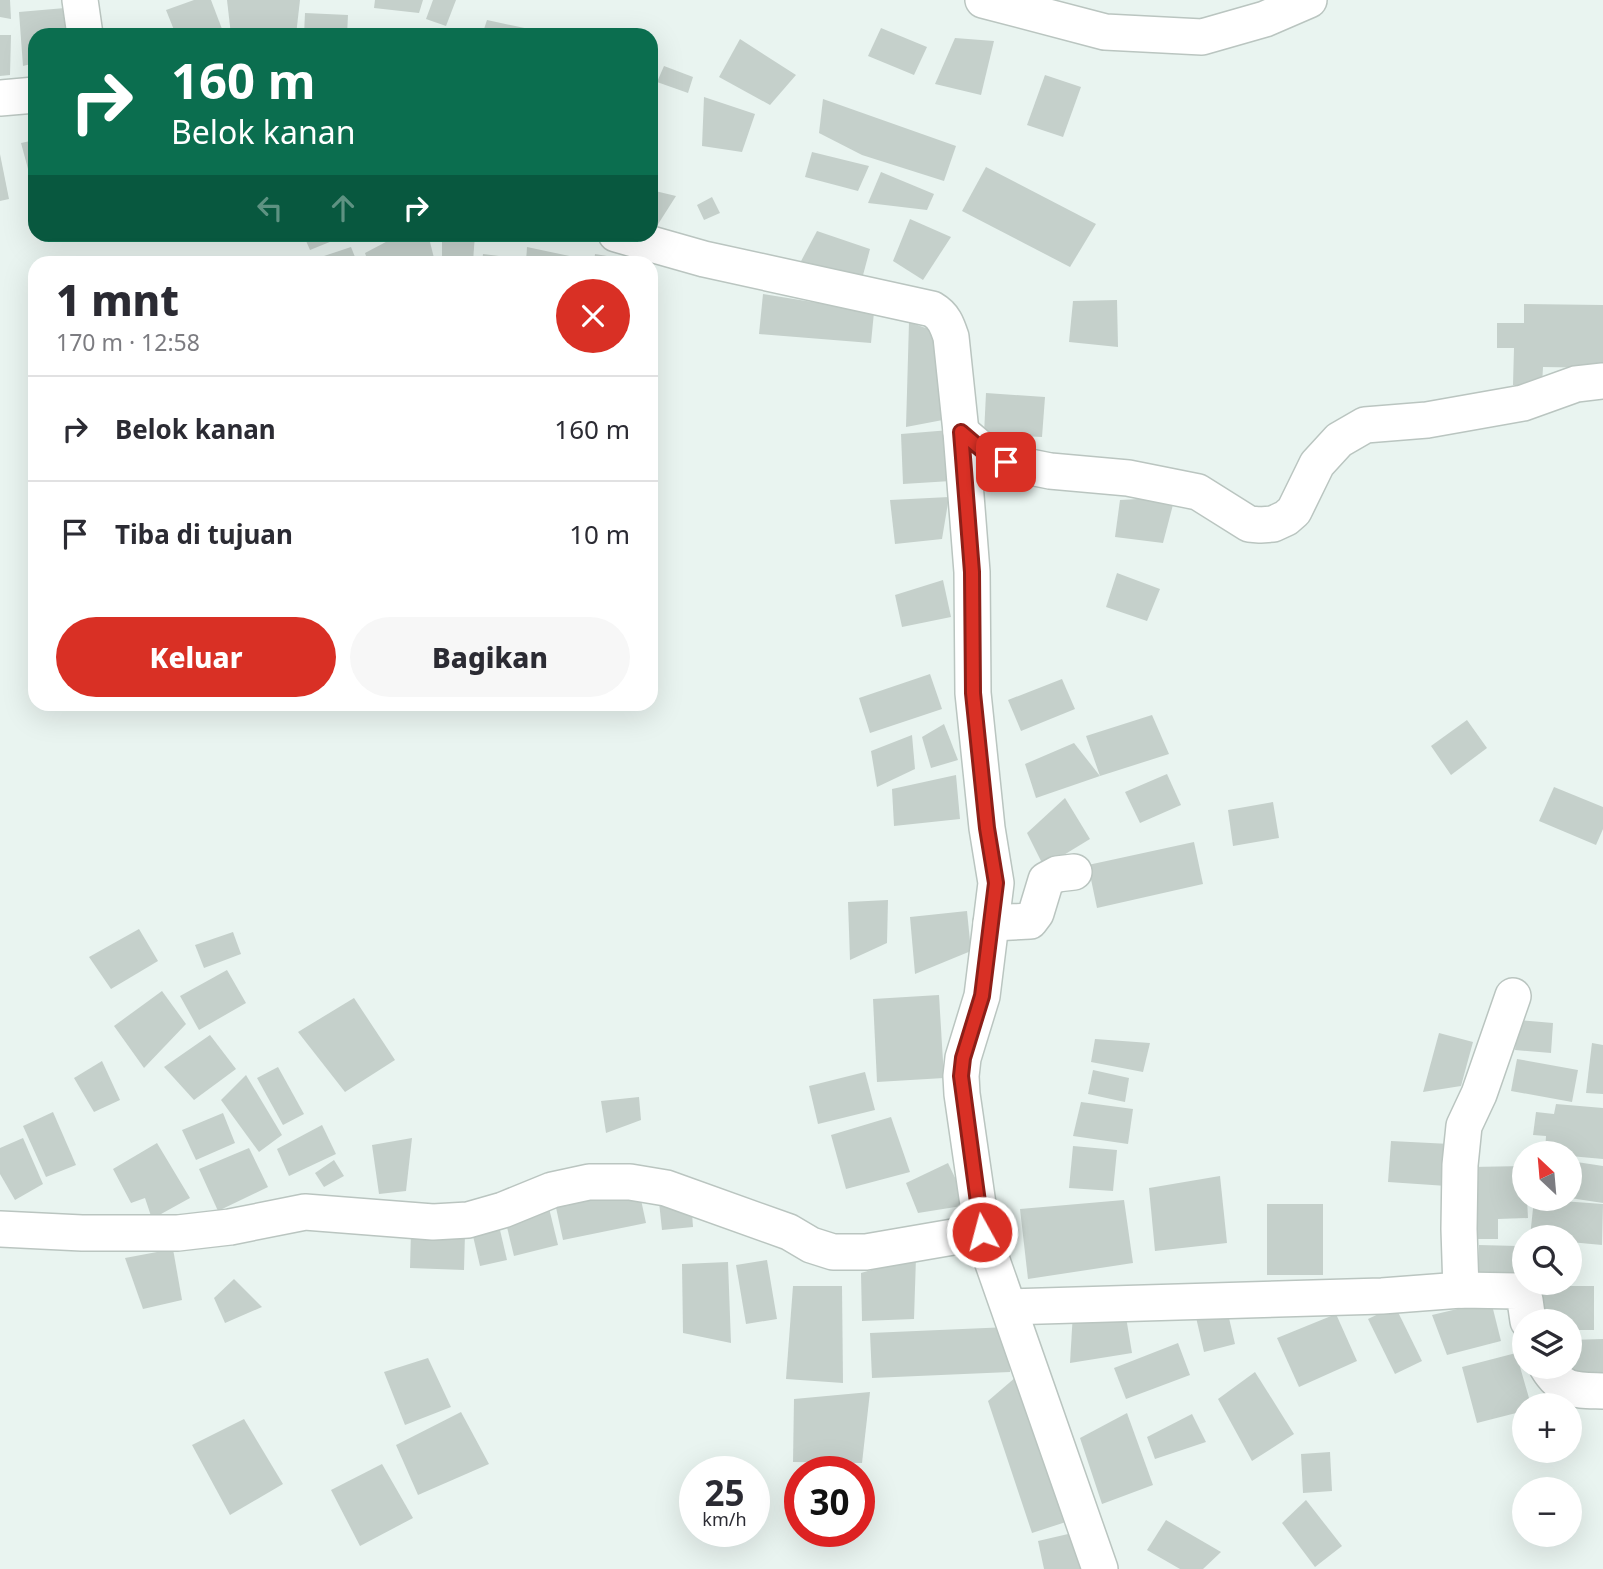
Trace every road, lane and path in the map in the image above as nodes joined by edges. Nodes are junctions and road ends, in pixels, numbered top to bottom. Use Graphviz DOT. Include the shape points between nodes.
graph roads {
  1 [pos="80,0"];
  2 [pos="983,0"];
  3 [pos="1309,0"];
  4 [pos="84,28"];
  5 [pos="28,96"];
  6 [pos="0,98"];
  7 [pos="644,242"];
  8 [pos="1603,381"];
  9 [pos="961,432"];
  10 [pos="1074,872"];
  11 [pos="991,923"];
  12 [pos="1513,996"];
  13 [pos="0,1229"];
  14 [pos="982,1232"];
  15 [pos="1461,1290"];
  16 [pos="1009,1307"];
  17 [pos="1526,1309"];
  18 [pos="1557,1379"];
  19 [pos="1603,1391"];
  20 [pos="1100,1569"];
  1 -- 4 [label="street"];
  2 -- 3 [label="street" via="1105,32 1202,37 1265,19"];
  5 -- 6 [label="street"];
  7 -- 9 [label="street" via="938,313 951,337"];
  8 -- 9 [label="street" via="1576,384 1523,403 1427,420 1365,425 1339,440 1317,464 1294,512 1260,526 1198,492 1006,462"];
  9 -- 11 [label="street" via="972,572 973,693 996,883"];
  10 -- 11 [label="street" via="1046,880 1030,921"];
  11 -- 14 [label="street" via="982,996 961,1076"];
  12 -- 15 [label="street" via="1464,1126"];
  13 -- 14 [label="street" via="178,1233 305,1212 433,1222 468,1220 552,1190 589,1182 630,1182 666,1188 833,1252 866,1252"];
  14 -- 16 [label="street"];
  15 -- 16 [label="street"];
  15 -- 17 [label="street" via="1517,1291"];
  16 -- 20 [label="street"];
  18 -- 19 [label="street" via="1570,1389"];
}
